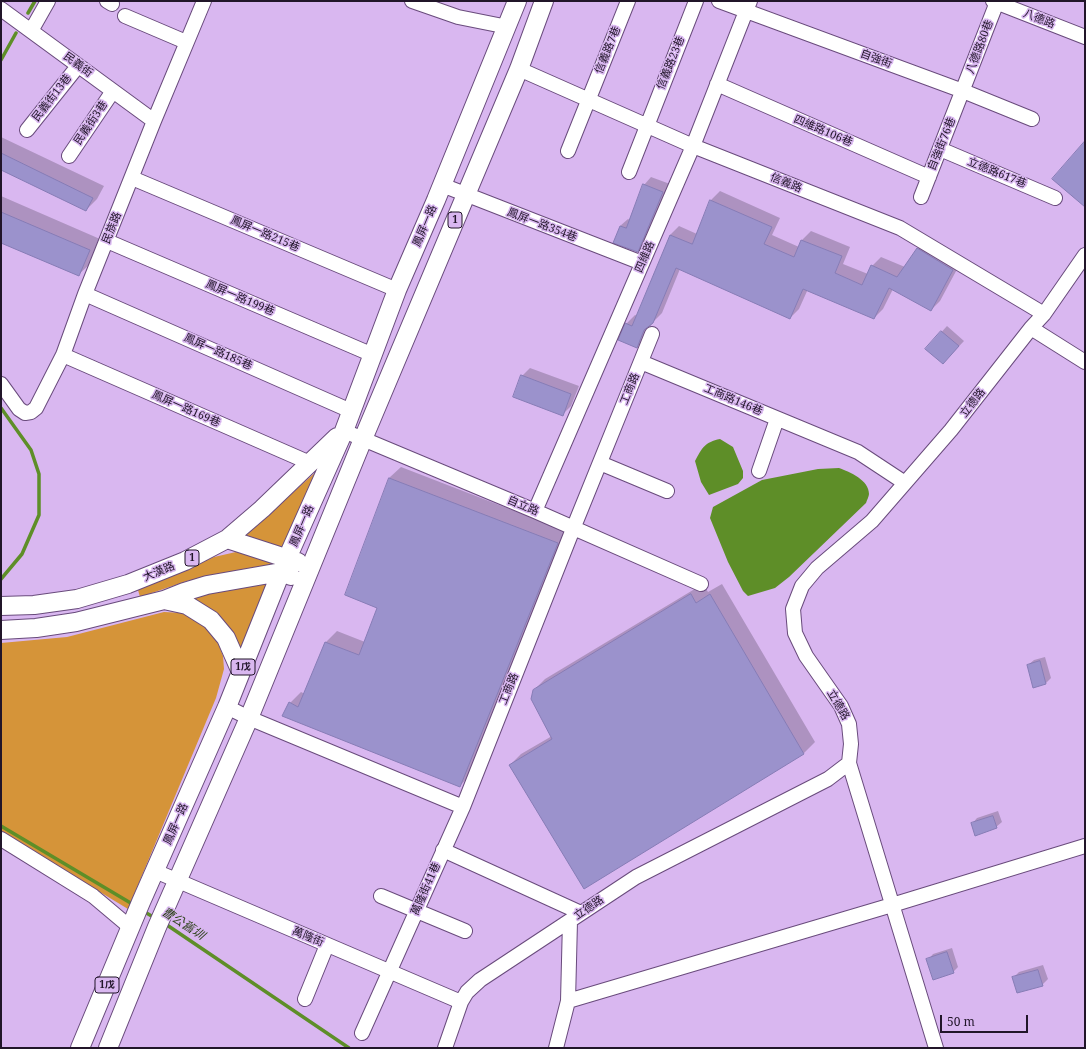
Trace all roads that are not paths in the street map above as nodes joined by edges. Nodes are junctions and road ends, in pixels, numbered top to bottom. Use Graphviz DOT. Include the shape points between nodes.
graph roads {
  1 [pos="48,1"];
  2 [pos="204,1"];
  3 [pos="412,1"];
  4 [pos="517,1"];
  5 [pos="544,1"];
  6 [pos="628,1"];
  7 [pos="696,1"];
  8 [pos="719,1"];
  9 [pos="995,2"];
  10 [pos="748,6"];
  11 [pos="1,10"];
  12 [pos="125,16"];
  13 [pos="508,27"];
  14 [pos="31,31"];
  15 [pos="1085,37"];
  16 [pos="186,42"];
  17 [pos="78,66"];
  18 [pos="519,69"];
  19 [pos="717,84"];
  20 [pos="113,91"];
  21 [pos="963,91"];
  22 [pos="588,99"];
  23 [pos="1032,119"];
  24 [pos="154,121"];
  25 [pos="646,125"];
  26 [pos="27,130"];
  27 [pos="693,146"];
  28 [pos="940,150"];
  29 [pos="568,151"];
  30 [pos="69,156"];
  31 [pos="629,172"];
  32 [pos="929,177"];
  33 [pos="132,178"];
  34 [pos="442,185"];
  35 [pos="466,195"];
  36 [pos="921,197"];
  37 [pos="1055,198"];
  38 [pos="107,241"];
  39 [pos="1085,255"];
  40 [pos="642,264"];
  41 [pos="398,290"];
  42 [pos="85,294"];
  43 [pos="1044,314"];
  44 [pos="1031,328"];
  45 [pos="652,334"];
  46 [pos="62,355"];
  47 [pos="373,355"];
  48 [pos="641,362"];
  49 [pos="1085,362"];
  50 [pos="1,384"];
  51 [pos="351,411"];
  52 [pos="777,419"];
  53 [pos="344,431"];
  54 [pos="363,439"];
  55 [pos="310,463"];
  56 [pos="600,463"];
  57 [pos="759,471"];
  58 [pos="905,483"];
  59 [pos="667,491"];
  60 [pos="535,511"];
  61 [pos="573,529"];
  62 [pos="227,539"];
  63 [pos="285,565"];
  64 [pos="307,574"];
  65 [pos="701,584"];
  66 [pos="164,600"];
  67 [pos="1,606"];
  68 [pos="1,630"];
  69 [pos="241,672"];
  70 [pos="227,707"];
  71 [pos="248,718"];
  72 [pos="849,763"];
  73 [pos="463,807"];
  74 [pos="1,839"];
  75 [pos="1085,846"];
  76 [pos="444,850"];
  77 [pos="155,871"];
  78 [pos="177,882"];
  79 [pos="381,896"];
  80 [pos="892,905"];
  81 [pos="416,910"];
  82 [pos="575,917"];
  83 [pos="132,925"];
  84 [pos="465,930"];
  85 [pos="327,945"];
  86 [pos="388,971"];
  87 [pos="305,999"];
  88 [pos="568,1001"];
  89 [pos="461,1002"];
  90 [pos="362,1033"];
  91 [pos="80,1048"];
  92 [pos="108,1048"];
  93 [pos="445,1048"];
  94 [pos="556,1048"];
  95 [pos="936,1048"];
  1 -- 14 [label="street"];
  2 -- 16 [label="street, 民族路"];
  3 -- 13 [label="street" via="458,17"];
  4 -- 13 [label="main road, 鳳屏一路 / 1"];
  5 -- 18 [label="main road, 鳳屏一路 / 1"];
  6 -- 22 [label="street, 信義路7巷"];
  7 -- 25 [label="street, 信義路23巷"];
  8 -- 10 [label="street, 自強街"];
  9 -- 15 [label="street, 八德路"];
  9 -- 21 [label="street, 八德路80巷"];
  10 -- 19 [label="street, 四維路"];
  10 -- 21 [label="street, 自強街"];
  11 -- 14 [label="street, 民義街"];
  12 -- 16 [label="street"];
  13 -- 34 [label="main road, 鳳屏一路 / 1"];
  14 -- 17 [label="street, 民義街"];
  16 -- 24 [label="street, 民族路"];
  17 -- 20 [label="street, 民義街"];
  17 -- 26 [label="street, 民義街13巷"];
  18 -- 22 [label="street, 信義路"];
  18 -- 35 [label="main road, 鳳屏一路 / 1"];
  19 -- 27 [label="street, 四維路"];
  19 -- 32 [label="street, 四維路106巷"];
  20 -- 24 [label="street, 民義街"];
  20 -- 30 [label="street, 民義街3巷"];
  21 -- 23 [label="street, 自強街"];
  21 -- 28 [label="street, 自強街76巷"];
  22 -- 25 [label="street, 信義路"];
  22 -- 29 [label="street, 信義路7巷"];
  24 -- 33 [label="street, 民族路"];
  25 -- 27 [label="street, 信義路"];
  25 -- 31 [label="street, 信義路23巷"];
  27 -- 40 [label="street, 四維路"];
  27 -- 43 [label="street, 信義路" via="900,228"];
  28 -- 32 [label="street, 自強街76巷"];
  28 -- 37 [label="street, 立德路617巷"];
  32 -- 36 [label="street, 自強街76巷"];
  33 -- 38 [label="street, 民族路"];
  33 -- 41 [label="street, 鳳屏一路215巷"];
  34 -- 35 [label="street, 鳳屏一路354巷"];
  34 -- 41 [label="main road, 鳳屏一路 / 1"];
  35 -- 40 [label="street, 鳳屏一路354巷"];
  35 -- 54 [label="main road, 鳳屏一路 / 1"];
  38 -- 42 [label="street, 民族路"];
  38 -- 47 [label="street, 鳳屏一路199巷"];
  39 -- 43 [label="street, 立德路"];
  40 -- 60 [label="street, 四維路"];
  41 -- 47 [label="main road, 鳳屏一路 / 1"];
  42 -- 46 [label="street, 民族路"];
  42 -- 51 [label="street, 鳳屏一路185巷"];
  43 -- 44 [label="street, 立德路"];
  44 -- 49 [label="street"];
  44 -- 58 [label="street, 立德路" via="951,430"];
  45 -- 48 [label="street, 工商路"];
  46 -- 50 [label="street, 民族路" via="36,408 31,412 25,413 20,409"];
  46 -- 55 [label="street, 鳳屏一路169巷"];
  47 -- 51 [label="main road, 鳳屏一路 / 1"];
  48 -- 52 [label="street, 工商路146巷"];
  48 -- 56 [label="street, 工商路"];
  51 -- 53 [label="main road, 鳳屏一路 / 1"];
  52 -- 57 [label="street"];
  52 -- 58 [label="street, 工商路146巷" via="858,452"];
  53 -- 54 [label="street, 自立路"];
  53 -- 55 [label="main road, 大漢路 / 1"];
  53 -- 63 [label="main road, 鳳屏一路 / 1戊"];
  54 -- 60 [label="street, 自立路"];
  54 -- 64 [label="main road, 鳳屏一路 / 1戊"];
  55 -- 62 [label="main road, 大漢路 / 1"];
  56 -- 59 [label="street"];
  56 -- 61 [label="street, 工商路"];
  58 -- 72 [label="street, 立德路" via="872,521 816,568 802,586 793,610 795,633 806,656 841,706 849,724"];
  60 -- 61 [label="street, 自立路"];
  61 -- 65 [label="street, 自立路"];
  61 -- 73 [label="street, 工商路"];
  62 -- 63 [label="main road"];
  62 -- 67 [label="main road, 大漢路 / 1" via="185,561 128,584 77,599 34,605"];
  63 -- 64 [label="main road"];
  63 -- 66 [label="main road" via="207,585"];
  63 -- 69 [label="main road, 鳳屏一路 / 1戊"];
  64 -- 71 [label="main road, 鳳屏一路 / 1戊"];
  66 -- 68 [label="main road" via="76,622"];
  66 -- 69 [label="main road" via="187,605 211,620 226,638"];
  69 -- 70 [label="main road, 鳳屏一路 / 1戊"];
  70 -- 71 [label="street"];
  70 -- 77 [label="main road, 鳳屏一路 / 1戊"];
  71 -- 73 [label="street"];
  71 -- 78 [label="main road, 鳳屏一路 / 1戊"];
  72 -- 80 [label="street"];
  72 -- 82 [label="street, 立德路" via="828,779 636,877"];
  73 -- 76 [label="street, 萬隆街41巷"];
  74 -- 83 [label="street" via="93,896"];
  75 -- 80 [label="street"];
  76 -- 81 [label="street, 萬隆街41巷"];
  76 -- 82 [label="street"];
  77 -- 78 [label="street, 萬隆街"];
  77 -- 83 [label="main road, 鳳屏一路 / 1戊"];
  78 -- 85 [label="street, 萬隆街"];
  78 -- 92 [label="main road, 鳳屏一路 / 1戊"];
  79 -- 81 [label="street"];
  80 -- 88 [label="street"];
  80 -- 95 [label="street"];
  81 -- 84 [label="street"];
  81 -- 86 [label="street, 萬隆街41巷"];
  82 -- 88 [label="street"];
  82 -- 89 [label="street, 立德路" via="480,980"];
  83 -- 91 [label="main road, 鳳屏一路 / 1戊"];
  85 -- 86 [label="street, 萬隆街"];
  85 -- 87 [label="street"];
  86 -- 89 [label="street, 萬隆街"];
  86 -- 90 [label="street, 萬隆街41巷"];
  88 -- 94 [label="street"];
  89 -- 93 [label="street, 立德路"];
}
